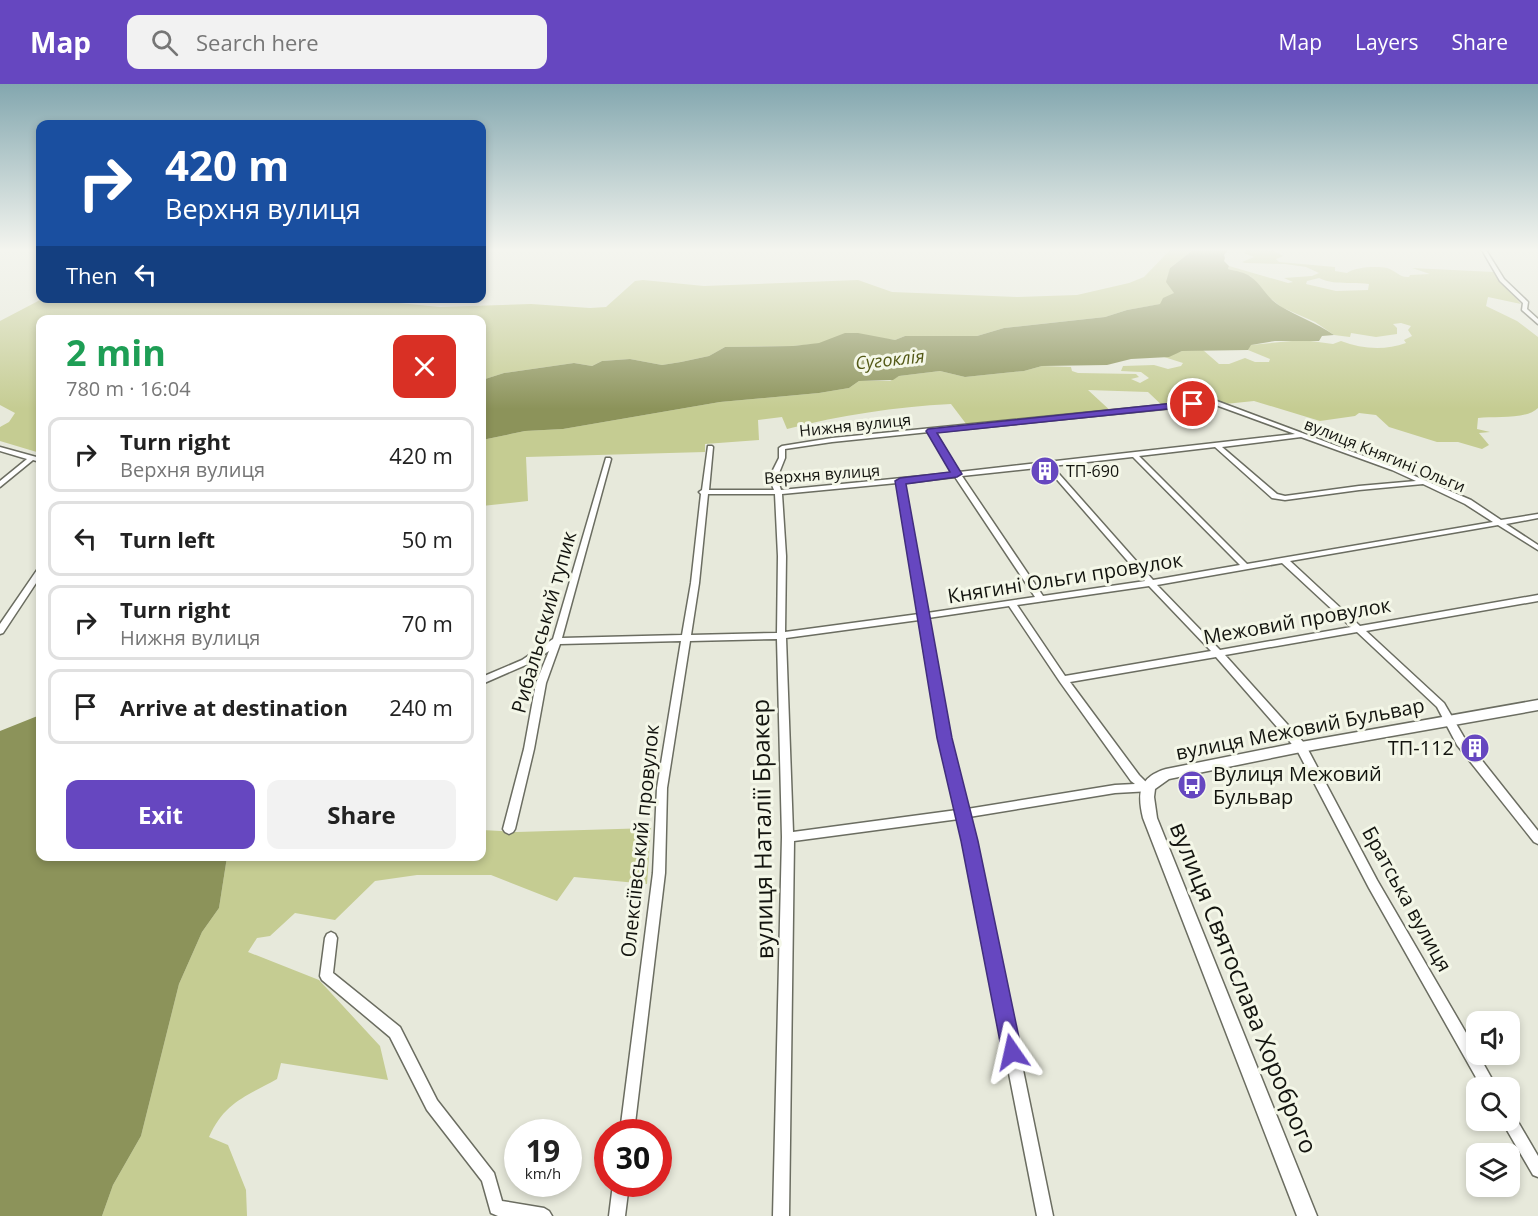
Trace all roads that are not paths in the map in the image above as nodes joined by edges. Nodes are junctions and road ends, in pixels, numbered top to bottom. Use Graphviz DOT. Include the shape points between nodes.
graph roads {
  1 [pos="1526,303"];
  2 [pos="1538,322"];
  3 [pos="1214,402"];
  4 [pos="931,431"];
  5 [pos="1301,436"];
  6 [pos="785,446"];
  7 [pos="710,447"];
  8 [pos="1218,447"];
  9 [pos="0,449"];
  10 [pos="1135,456"];
  11 [pos="36,459"];
  12 [pos="608,459"];
  13 [pos="1047,464"];
  14 [pos="957,474"];
  15 [pos="900,481"];
  16 [pos="1422,483"];
  17 [pos="0,485"];
  18 [pos="703,492"];
  19 [pos="778,492"];
  20 [pos="1538,516"];
  21 [pos="1501,523"];
  22 [pos="1538,548"];
  23 [pos="1285,561"];
  24 [pos="1245,566"];
  25 [pos="36,578"];
  26 [pos="1151,583"];
  27 [pos="1040,598"];
  28 [pos="1538,598"];
  29 [pos="1012,604"];
  30 [pos="924,616"];
  31 [pos="1358,627"];
  32 [pos="0,631"];
  33 [pos="781,636"];
  34 [pos="687,637"];
  35 [pos="557,641"];
  36 [pos="1219,654"];
  37 [pos="486,679"];
  38 [pos="1063,680"];
  39 [pos="1538,705"];
  40 [pos="1449,722"];
  41 [pos="1301,747"];
  42 [pos="1148,788"];
  43 [pos="962,814"];
  44 [pos="510,829"];
  45 [pos="788,837"];
  46 [pos="1538,839"];
  47 [pos="331,938"];
  48 [pos="1484,1077"];
  49 [pos="629,1119"];
  50 [pos="1515,1131"];
  51 [pos="1538,1170"];
  52 [pos="619,1197"];
  53 [pos="493,1212"];
  54 [pos="544,1216"];
  55 [pos="617,1216"];
  56 [pos="781,1216"];
  57 [pos="1045,1216"];
  58 [pos="1307,1216"];
  1 -- 2 [label="street" via="1524,309"];
  3 -- 4 [label="street, Нижня вулиця"];
  3 -- 5 [label="street, вулиця Княгині Ольги"];
  4 -- 6 [label="street, Нижня вулиця"];
  4 -- 14 [label="street"];
  5 -- 8 [label="street, Верхня вулиця"];
  5 -- 16 [label="street, вулиця Княгині Ольги"];
  6 -- 19 [label="street, вулиця Наталії Бракер" via="773,478"];
  7 -- 18 [label="street, Олексіївський провулок"];
  8 -- 10 [label="street, Верхня вулиця"];
  8 -- 16 [label="street" via="1275,496 1285,498"];
  9 -- 11 [label="street"];
  10 -- 13 [label="street, Верхня вулиця"];
  10 -- 24 [label="street"];
  11 -- 17 [label="street"];
  12 -- 35 [label="street, Рибальський тупик"];
  13 -- 14 [label="street, Верхня вулиця"];
  13 -- 26 [label="street, Братська вулиця"];
  14 -- 15 [label="street, Верхня вулиця"];
  14 -- 27 [label="street"];
  15 -- 19 [label="street, Верхня вулиця"];
  15 -- 30 [label="street"];
  16 -- 21 [label="street, вулиця Княгині Ольги" via="1468,502"];
  18 -- 19 [label="street, Верхня вулиця"];
  18 -- 34 [label="street, Олексіївський провулок"];
  19 -- 33 [label="street, вулиця Наталії Бракер"];
  20 -- 21 [label="street, Княгині Ольги провулок"];
  21 -- 22 [label="street, вулиця Княгині Ольги"];
  21 -- 23 [label="street, Княгині Ольги провулок"];
  23 -- 24 [label="street, Княгині Ольги провулок"];
  23 -- 31 [label="street"];
  24 -- 26 [label="street, Княгині Ольги провулок"];
  25 -- 32 [label="street"];
  26 -- 27 [label="street, Княгині Ольги провулок"];
  26 -- 36 [label="street, Братська вулиця"];
  27 -- 29 [label="street, Княгині Ольги провулок"];
  28 -- 31 [label="street, Межовий провулок"];
  29 -- 30 [label="street, Княгині Ольги провулок"];
  29 -- 38 [label="street"];
  30 -- 33 [label="street, Княгині Ольги провулок"];
  30 -- 43 [label="street" via="944,738"];
  31 -- 36 [label="street, Межовий провулок"];
  31 -- 40 [label="street" via="1441,705"];
  33 -- 34 [label="street, Княгині Ольги провулок"];
  33 -- 45 [label="street, вулиця Наталії Бракер"];
  34 -- 35 [label="street, Княгині Ольги провулок"];
  34 -- 49 [label="street, Олексіївський провулок" via="662,788 659,873"];
  35 -- 37 [label="street" via="525,662"];
  35 -- 44 [label="street, Рибальський тупик" via="541,683"];
  36 -- 38 [label="street, Межовий провулок"];
  36 -- 41 [label="street, Братська вулиця"];
  38 -- 42 [label="street" via="1135,778"];
  39 -- 40 [label="street, вулиця Межовий Бульвар"];
  40 -- 41 [label="street, вулиця Межовий Бульвар"];
  40 -- 46 [label="street"];
  41 -- 42 [label="street, вулиця Межовий Бульвар" via="1166,774 1153,780"];
  41 -- 48 [label="street, Братська вулиця" via="1373,884"];
  42 -- 43 [label="street" via="1115,789"];
  42 -- 58 [label="street, вулиця Святослава Хороброго" via="1150,819"];
  43 -- 45 [label="street"];
  43 -- 57 [label="street"];
  45 -- 56 [label="street, вулиця Наталії Бракер"];
  47 -- 53 [label="street" via="326,976 395,1032 432,1105 489,1178"];
  50 -- 51 [label="street"];
  52 -- 55 [label="street"];
  53 -- 54 [label="street"];
}
